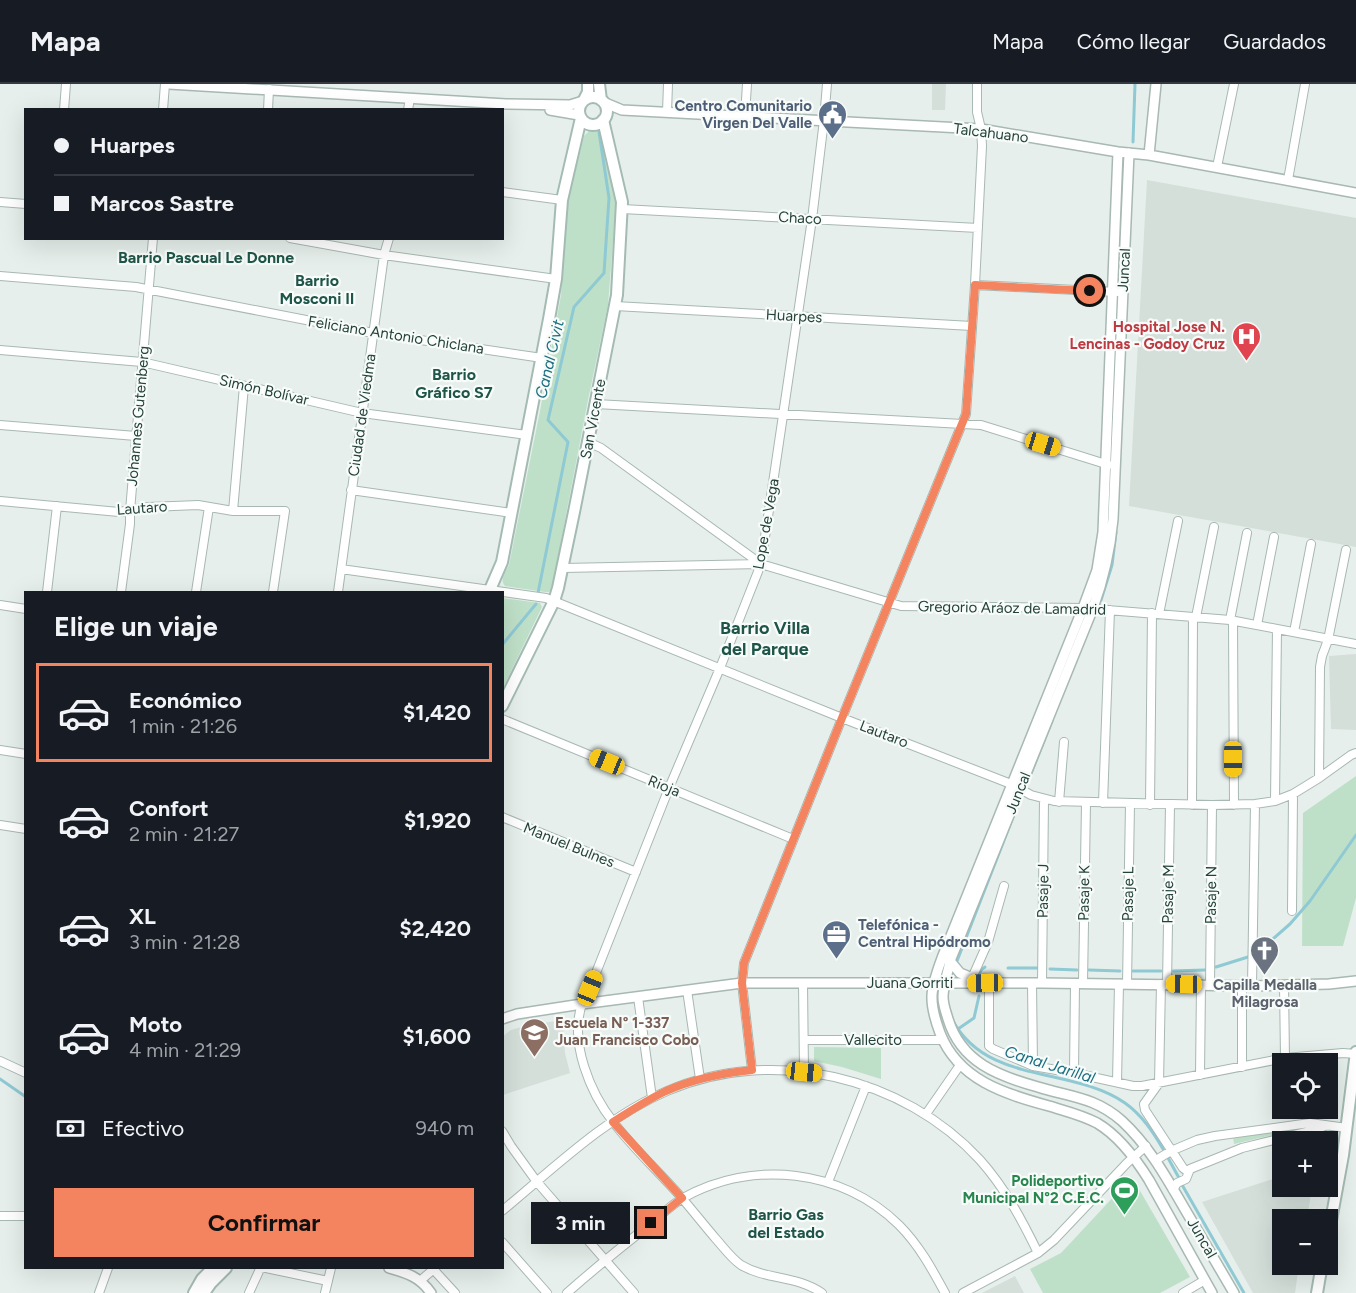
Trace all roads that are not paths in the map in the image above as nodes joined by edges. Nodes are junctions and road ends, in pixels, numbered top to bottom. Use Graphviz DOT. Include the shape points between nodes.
graph roads {
  1 [pos="66,84"];
  2 [pos="167,84"];
  3 [pos="588,84"];
  4 [pos="599,84"];
  5 [pos="668,84"];
  6 [pos="747,84"];
  7 [pos="827,84"];
  8 [pos="977,84"];
  9 [pos="1156,84"];
  10 [pos="1234,84"];
  11 [pos="1305,84"];
  12 [pos="243,86"];
  13 [pos="269,89"];
  14 [pos="410,98"];
  15 [pos="584,101"];
  16 [pos="602,101"];
  17 [pos="506,104"];
  18 [pos="64,108"];
  19 [pos="163,108"];
  20 [pos="268,108"];
  21 [pos="408,108"];
  22 [pos="622,110"];
  23 [pos="667,112"];
  24 [pos="580,116"];
  25 [pos="745,116"];
  26 [pos="604,119"];
  27 [pos="824,120"];
  28 [pos="981,129"];
  29 [pos="1118,152"];
  30 [pos="1129,153"];
  31 [pos="1149,155"];
  32 [pos="1217,167"];
  33 [pos="1288,180"];
  34 [pos="504,192"];
  35 [pos="1356,193"];
  36 [pos="562,200"];
  37 [pos="0,202"];
  38 [pos="24,204"];
  39 [pos="622,209"];
  40 [pos="812,219"];
  41 [pos="978,228"];
  42 [pos="153,240"];
  43 [pos="301,240"];
  44 [pos="388,240"];
  45 [pos="384,255"];
  46 [pos="0,276"];
  47 [pos="556,279"];
  48 [pos="975,285"];
  49 [pos="148,290"];
  50 [pos="1112,292"];
  51 [pos="1123,292"];
  52 [pos="615,306"];
  53 [pos="798,317"];
  54 [pos="972,326"];
  55 [pos="373,333"];
  56 [pos="0,350"];
  57 [pos="542,358"];
  58 [pos="142,362"];
  59 [pos="244,386"];
  60 [pos="596,404"];
  61 [pos="362,412"];
  62 [pos="783,415"];
  63 [pos="0,424"];
  64 [pos="962,424"];
  65 [pos="527,435"];
  66 [pos="136,436"];
  67 [pos="588,442"];
  68 [pos="1110,465"];
  69 [pos="351,490"];
  70 [pos="0,501"];
  71 [pos="57,506"];
  72 [pos="209,507"];
  73 [pos="130,511"];
  74 [pos="233,511"];
  75 [pos="512,513"];
  76 [pos="1178,521"];
  77 [pos="1214,527"];
  78 [pos="1247,533"];
  79 [pos="1274,537"];
  80 [pos="1311,544"];
  81 [pos="1346,550"];
  82 [pos="762,564"];
  83 [pos="563,568"];
  84 [pos="342,569"];
  85 [pos="47,591"];
  86 [pos="121,591"];
  87 [pos="196,591"];
  88 [pos="273,591"];
  89 [pos="338,591"];
  90 [pos="490,591"];
  91 [pos="504,593"];
  92 [pos="554,601"];
  93 [pos="889,602"];
  94 [pos="0,605"];
  95 [pos="1088,608"];
  96 [pos="24,609"];
  97 [pos="1110,610"];
  98 [pos="1156,614"];
  99 [pos="1195,617"];
  100 [pos="1231,620"];
  101 [pos="1257,625"];
  102 [pos="1277,629"];
  103 [pos="1294,633"];
  104 [pos="1328,640"];
  105 [pos="1356,644"];
  106 [pos="720,668"];
  107 [pos="504,702"];
  108 [pos="842,718"];
  109 [pos="504,720"];
  110 [pos="1064,742"];
  111 [pos="0,750"];
  112 [pos="24,752"];
  113 [pos="1356,753"];
  114 [pos="1319,778"];
  115 [pos="1015,786"];
  116 [pos="669,788"];
  117 [pos="1293,794"];
  118 [pos="1044,800"];
  119 [pos="1275,801"];
  120 [pos="1059,802"];
  121 [pos="1086,803"];
  122 [pos="1103,803"];
  123 [pos="1130,804"];
  124 [pos="1150,804"];
  125 [pos="1255,804"];
  126 [pos="1170,805"];
  127 [pos="1191,805"];
  128 [pos="1212,805"];
  129 [pos="1234,805"];
  130 [pos="504,818"];
  131 [pos="0,825"];
  132 [pos="24,829"];
  133 [pos="793,839"];
  134 [pos="636,872"];
  135 [pos="1004,886"];
  136 [pos="1292,911"];
  137 [pos="950,961"];
  138 [pos="972,978"];
  139 [pos="1356,981"];
  140 [pos="1037,982"];
  141 [pos="742,983"];
  142 [pos="803,983"];
  143 [pos="933,983"];
  144 [pos="945,983"];
  145 [pos="987,983"];
  146 [pos="1079,983"];
  147 [pos="1123,984"];
  148 [pos="1164,984"];
  149 [pos="1205,985"];
  150 [pos="1284,985"];
  151 [pos="1242,986"];
  152 [pos="1252,986"];
  153 [pos="687,990"];
  154 [pos="638,997"];
  155 [pos="582,1004"];
  156 [pos="504,1018"];
  157 [pos="804,1040"];
  158 [pos="943,1040"];
  159 [pos="1285,1053"];
  160 [pos="1338,1053"];
  161 [pos="1356,1053"];
  162 [pos="0,1061"];
  163 [pos="1272,1061"];
  164 [pos="960,1065"];
  165 [pos="1033,1066"];
  166 [pos="1242,1067"];
  167 [pos="752,1070"];
  168 [pos="24,1072"];
  169 [pos="804,1072"];
  170 [pos="1074,1073"];
  171 [pos="1200,1075"];
  172 [pos="700,1079"];
  173 [pos="1117,1082"];
  174 [pos="1159,1083"];
  175 [pos="866,1086"];
  176 [pos="652,1098"];
  177 [pos="926,1114"];
  178 [pos="613,1122"];
  179 [pos="1327,1125"];
  180 [pos="1347,1128"];
  181 [pos="504,1134"];
  182 [pos="1146,1146"];
  183 [pos="1171,1151"];
  184 [pos="1133,1157"];
  185 [pos="1156,1160"];
  186 [pos="1188,1172"];
  187 [pos="537,1182"];
  188 [pos="828,1182"];
  189 [pos="1173,1190"];
  190 [pos="682,1198"];
  191 [pos="504,1208"];
  192 [pos="1333,1209"];
  193 [pos="0,1216"];
  194 [pos="24,1216"];
  195 [pos="504,1244"];
  196 [pos="1038,1253"];
  197 [pos="605,1260"];
  198 [pos="108,1269"];
  199 [pos="212,1269"];
  200 [pos="225,1269"];
  201 [pos="262,1269"];
  202 [pos="268,1269"];
  203 [pos="331,1269"];
  204 [pos="393,1269"];
  205 [pos="433,1269"];
  206 [pos="435,1269"];
  207 [pos="1320,1275"];
  208 [pos="421,1280"];
  209 [pos="1205,1280"];
  210 [pos="328,1281"];
  211 [pos="99,1293"];
  212 [pos="194,1293"];
  213 [pos="204,1293"];
  214 [pos="249,1293"];
  215 [pos="325,1293"];
  216 [pos="431,1293"];
  217 [pos="455,1293"];
  218 [pos="547,1293"];
  219 [pos="567,1293"];
  220 [pos="634,1293"];
  221 [pos="822,1293"];
  222 [pos="945,1293"];
  223 [pos="963,1293"];
  224 [pos="1183,1293"];
  225 [pos="1212,1293"];
  226 [pos="1234,1293"];
  227 [pos="1317,1293"];
  1 -- 18 [label="street"];
  2 -- 12 [label="street"];
  2 -- 19 [label="street"];
  3 -- 15 [label="main road"];
  4 -- 16 [label="main road"];
  5 -- 23 [label="street"];
  6 -- 25 [label="street"];
  7 -- 27 [label="street, Lope de Vega"];
  8 -- 28 [label="street"];
  9 -- 31 [label="street"];
  10 -- 32 [label="street"];
  11 -- 33 [label="street"];
  12 -- 13 [label="street"];
  13 -- 14 [label="street"];
  13 -- 20 [label="street"];
  14 -- 17 [label="street"];
  14 -- 21 [label="street"];
  15 -- 16 [label="main road"];
  15 -- 17 [label="street" via="570,105"];
  15 -- 24 [label="main road" via="579,108"];
  16 -- 22 [label="street, Talcahuano"];
  16 -- 26 [label="main road"];
  17 -- 24 [label="street"];
  22 -- 23 [label="street, Talcahuano"];
  22 -- 26 [label="street, Talcahuano"];
  23 -- 25 [label="street, Talcahuano"];
  24 -- 26 [label="main road" via="591,125"];
  24 -- 36 [label="main road"];
  25 -- 27 [label="street, Talcahuano"];
  26 -- 39 [label="main road, San Vicente"];
  27 -- 28 [label="street, Talcahuano"];
  27 -- 40 [label="street, Lope de Vega"];
  28 -- 29 [label="street, Talcahuano"];
  28 -- 41 [label="street"];
  29 -- 30 [label="street, Talcahuano"];
  29 -- 50 [label="street, Juncal"];
  30 -- 31 [label="street, Talcahuano"];
  30 -- 51 [label="street, Juncal"];
  31 -- 32 [label="street, Talcahuano"];
  32 -- 33 [label="street, Talcahuano"];
  33 -- 35 [label="street, Talcahuano"];
  34 -- 36 [label="street"];
  36 -- 47 [label="main road"];
  37 -- 38 [label="street"];
  39 -- 40 [label="street, Chaco"];
  39 -- 52 [label="main road, San Vicente"];
  40 -- 41 [label="street, Chaco"];
  40 -- 53 [label="street, Lope de Vega"];
  41 -- 48 [label="street"];
  42 -- 49 [label="street, Johannes Gutenberg"];
  43 -- 45 [label="street"];
  44 -- 45 [label="street, Ciudad de Viedma"];
  45 -- 47 [label="street"];
  45 -- 55 [label="street, Ciudad de Viedma"];
  46 -- 49 [label="street, Feliciano Antonio Chiclana"];
  47 -- 57 [label="main road"];
  48 -- 50 [label="street"];
  48 -- 54 [label="street"];
  49 -- 55 [label="street, Feliciano Antonio Chiclana"];
  49 -- 58 [label="street, Johannes Gutenberg"];
  50 -- 51 [label="street"];
  50 -- 68 [label="street, Juncal"];
  51 -- 68 [label="street, Juncal"];
  52 -- 53 [label="street, Huarpes"];
  52 -- 60 [label="main road, San Vicente"];
  53 -- 54 [label="street, Huarpes"];
  53 -- 62 [label="street, Lope de Vega"];
  54 -- 64 [label="street" via="968,404"];
  55 -- 57 [label="street, Feliciano Antonio Chiclana"];
  55 -- 61 [label="street, Ciudad de Viedma"];
  56 -- 58 [label="street, Simón Bolívar"];
  57 -- 65 [label="main road"];
  58 -- 59 [label="street, Simón Bolívar"];
  58 -- 66 [label="street, Johannes Gutenberg"];
  59 -- 61 [label="street, Simón Bolívar"];
  59 -- 74 [label="street"];
  60 -- 62 [label="street"];
  60 -- 67 [label="main road, San Vicente"];
  61 -- 65 [label="street, Simón Bolívar"];
  61 -- 69 [label="street, Ciudad de Viedma"];
  62 -- 64 [label="street"];
  62 -- 82 [label="street, Lope de Vega"];
  63 -- 66 [label="street"];
  64 -- 68 [label="street" via="981,425"];
  64 -- 93 [label="street"];
  65 -- 75 [label="main road"];
  66 -- 73 [label="street, Johannes Gutenberg"];
  67 -- 82 [label="street"];
  67 -- 83 [label="main road, San Vicente"];
  68 -- 95 [label="street, Juncal" via="1100,553"];
  69 -- 75 [label="street"];
  69 -- 84 [label="street, Ciudad de Viedma"];
  70 -- 71 [label="street, Lautaro"];
  71 -- 73 [label="street, Lautaro"];
  71 -- 85 [label="street"];
  72 -- 73 [label="street, Lautaro" via="149,507"];
  72 -- 74 [label="street, Lautaro"];
  72 -- 87 [label="street"];
  73 -- 86 [label="street, Johannes Gutenberg"];
  74 -- 88 [label="street, Lautaro" via="285,511"];
  75 -- 90 [label="main road" via="502,561"];
  76 -- 98 [label="street"];
  77 -- 99 [label="street"];
  78 -- 100 [label="street"];
  79 -- 101 [label="street"];
  80 -- 103 [label="street"];
  81 -- 104 [label="street"];
  82 -- 83 [label="street, Gregorio Aráoz de Lamadrid"];
  82 -- 93 [label="street, Gregorio Aráoz de Lamadrid"];
  82 -- 106 [label="street, Lope de Vega"];
  83 -- 92 [label="main road, San Vicente"];
  84 -- 89 [label="street, Ciudad de Viedma"];
  84 -- 90 [label="street, Lautaro"];
  91 -- 92 [label="street, Lautaro"];
  92 -- 106 [label="street, Lautaro"];
  92 -- 107 [label="main road, San Vicente"];
  93 -- 95 [label="street, Gregorio Aráoz de Lamadrid" via="901,606"];
  93 -- 108 [label="street"];
  94 -- 96 [label="street"];
  95 -- 97 [label="street, Gregorio Aráoz de Lamadrid"];
  95 -- 115 [label="street, Juncal"];
  97 -- 98 [label="street, Gregorio Aráoz de Lamadrid"];
  97 -- 122 [label="street"];
  98 -- 99 [label="street, Gregorio Aráoz de Lamadrid"];
  98 -- 124 [label="street"];
  99 -- 100 [label="street, Gregorio Aráoz de Lamadrid"];
  99 -- 127 [label="street"];
  100 -- 101 [label="street, Gregorio Aráoz de Lamadrid"];
  100 -- 129 [label="street"];
  101 -- 102 [label="street, Gregorio Aráoz de Lamadrid"];
  102 -- 103 [label="street, Gregorio Aráoz de Lamadrid"];
  102 -- 119 [label="street"];
  103 -- 104 [label="street, Gregorio Aráoz de Lamadrid"];
  104 -- 105 [label="street, Gregorio Aráoz de Lamadrid"];
  104 -- 114 [label="street" via="1320,667"];
  106 -- 108 [label="street, Lautaro"];
  106 -- 116 [label="street, Lope de Vega"];
  108 -- 115 [label="street, Lautaro"];
  108 -- 133 [label="street"];
  109 -- 116 [label="street, Rioja"];
  110 -- 120 [label="street"];
  111 -- 112 [label="street"];
  113 -- 114 [label="street, Lautaro"];
  114 -- 117 [label="street, Lautaro"];
  115 -- 118 [label="street, Lautaro"];
  115 -- 137 [label="street, Juncal"];
  115 -- 143 [label="street, Juncal"];
  116 -- 133 [label="street, Rioja"];
  116 -- 134 [label="street, Lope de Vega"];
  117 -- 119 [label="street, Lautaro"];
  117 -- 136 [label="street"];
  118 -- 120 [label="street, Lautaro"];
  118 -- 140 [label="street, Pasaje J"];
  119 -- 125 [label="street, Lautaro"];
  120 -- 121 [label="street, Lautaro"];
  121 -- 122 [label="street, Lautaro"];
  121 -- 146 [label="street, Pasaje K"];
  122 -- 123 [label="street, Lautaro"];
  123 -- 124 [label="street, Lautaro"];
  123 -- 147 [label="street, Pasaje L"];
  124 -- 126 [label="street, Lautaro"];
  125 -- 129 [label="street, Lautaro"];
  125 -- 152 [label="street"];
  126 -- 127 [label="street, Lautaro"];
  126 -- 148 [label="street, Pasaje M"];
  127 -- 128 [label="street, Lautaro"];
  128 -- 129 [label="street, Lautaro"];
  128 -- 149 [label="street, Pasaje N"];
  130 -- 134 [label="street, Manuel Bulnes"];
  131 -- 132 [label="street"];
  133 -- 141 [label="street" via="744,963"];
  134 -- 155 [label="street, Lope de Vega"];
  135 -- 138 [label="street" via="988,942"];
  137 -- 138 [label="street" via="960,973"];
  137 -- 144 [label="street, Juncal"];
  138 -- 145 [label="street"];
  139 -- 150 [label="street, Juana Gorriti"];
  140 -- 145 [label="street, Juana Gorriti"];
  140 -- 146 [label="street, Juana Gorriti"];
  140 -- 165 [label="street, Pasaje J"];
  141 -- 142 [label="street, Juana Gorriti"];
  141 -- 153 [label="street, Juana Gorriti"];
  141 -- 167 [label="street"];
  142 -- 143 [label="street, Juana Gorriti"];
  142 -- 157 [label="street"];
  143 -- 144 [label="street, Juana Gorriti"];
  143 -- 158 [label="street, Juncal" via="933,1015"];
  144 -- 145 [label="street, Juana Gorriti"];
  144 -- 182 [label="street, Juncal" via="944,1007 950,1027 970,1056 1004,1076 1095,1103 1110,1111"];
  145 -- 165 [label="street" via="989,1047"];
  146 -- 147 [label="street, Juana Gorriti"];
  146 -- 170 [label="street, Pasaje K"];
  147 -- 148 [label="street, Juana Gorriti"];
  147 -- 173 [label="street, Pasaje L"];
  148 -- 149 [label="street, Juana Gorriti"];
  148 -- 174 [label="street, Pasaje M"];
  149 -- 151 [label="street, Juana Gorriti"];
  149 -- 171 [label="street, Pasaje N"];
  150 -- 152 [label="street, Juana Gorriti"];
  150 -- 159 [label="street"];
  151 -- 152 [label="street, Juana Gorriti"];
  151 -- 166 [label="street"];
  153 -- 154 [label="street, Juana Gorriti"];
  153 -- 172 [label="street"];
  154 -- 155 [label="street, Juana Gorriti"];
  154 -- 176 [label="street"];
  155 -- 156 [label="street, Juana Gorriti"];
  155 -- 178 [label="street, Lope de Vega" via="581,1058 596,1096"];
  157 -- 158 [label="street, Vallecito"];
  157 -- 169 [label="street"];
  158 -- 164 [label="street, Juncal"];
  160 -- 161 [label="street"];
  161 -- 180 [label="main road"];
  162 -- 168 [label="street"];
  163 -- 166 [label="street"];
  164 -- 177 [label="street"];
  164 -- 184 [label="street, Juncal" via="994,1087 1096,1123"];
  165 -- 170 [label="street"];
  166 -- 171 [label="street"];
  167 -- 169 [label="street"];
  167 -- 172 [label="street"];
  169 -- 175 [label="street"];
  170 -- 173 [label="street"];
  171 -- 174 [label="street"];
  172 -- 176 [label="street"];
  173 -- 174 [label="street" via="1133,1086"];
  174 -- 183 [label="street" via="1144,1104 1145,1110"];
  175 -- 177 [label="street"];
  175 -- 188 [label="street"];
  176 -- 178 [label="street"];
  177 -- 196 [label="street" via="968,1148 994,1177"];
  178 -- 187 [label="street"];
  178 -- 190 [label="street, Lope de Vega"];
  179 -- 180 [label="street"];
  179 -- 183 [label="street" via="1310,1123 1215,1136"];
  179 -- 186 [label="street" via="1242,1148"];
  180 -- 192 [label="main road"];
  181 -- 187 [label="street"];
  182 -- 184 [label="street"];
  182 -- 185 [label="street, Juncal"];
  183 -- 185 [label="street"];
  183 -- 186 [label="street"];
  184 -- 196 [label="street"];
  184 -- 209 [label="street, Juncal"];
  185 -- 189 [label="street, Juncal"];
  186 -- 189 [label="street"];
  187 -- 191 [label="street"];
  187 -- 197 [label="street"];
  188 -- 190 [label="street" via="793,1175 757,1174 725,1180"];
  188 -- 222 [label="street" via="864,1198 898,1225 921,1252"];
  189 -- 226 [label="street, Juncal"];
  190 -- 197 [label="street"];
  190 -- 221 [label="street, Lope de Vega" via="741,1264 805,1283"];
  193 -- 194 [label="street"];
  195 -- 218 [label="street"];
  196 -- 223 [label="street"];
  197 -- 219 [label="street"];
  197 -- 220 [label="street"];
  198 -- 211 [label="street"];
  199 -- 212 [label="main road"];
  200 -- 213 [label="main road"];
  201 -- 214 [label="street"];
  202 -- 210 [label="street"];
  203 -- 210 [label="street"];
  204 -- 208 [label="street"];
  205 -- 208 [label="street"];
  206 -- 217 [label="street"];
  207 -- 227 [label="main road"];
  208 -- 216 [label="street"];
  209 -- 224 [label="street"];
  209 -- 225 [label="street, Juncal"];
  210 -- 215 [label="street"];
}
